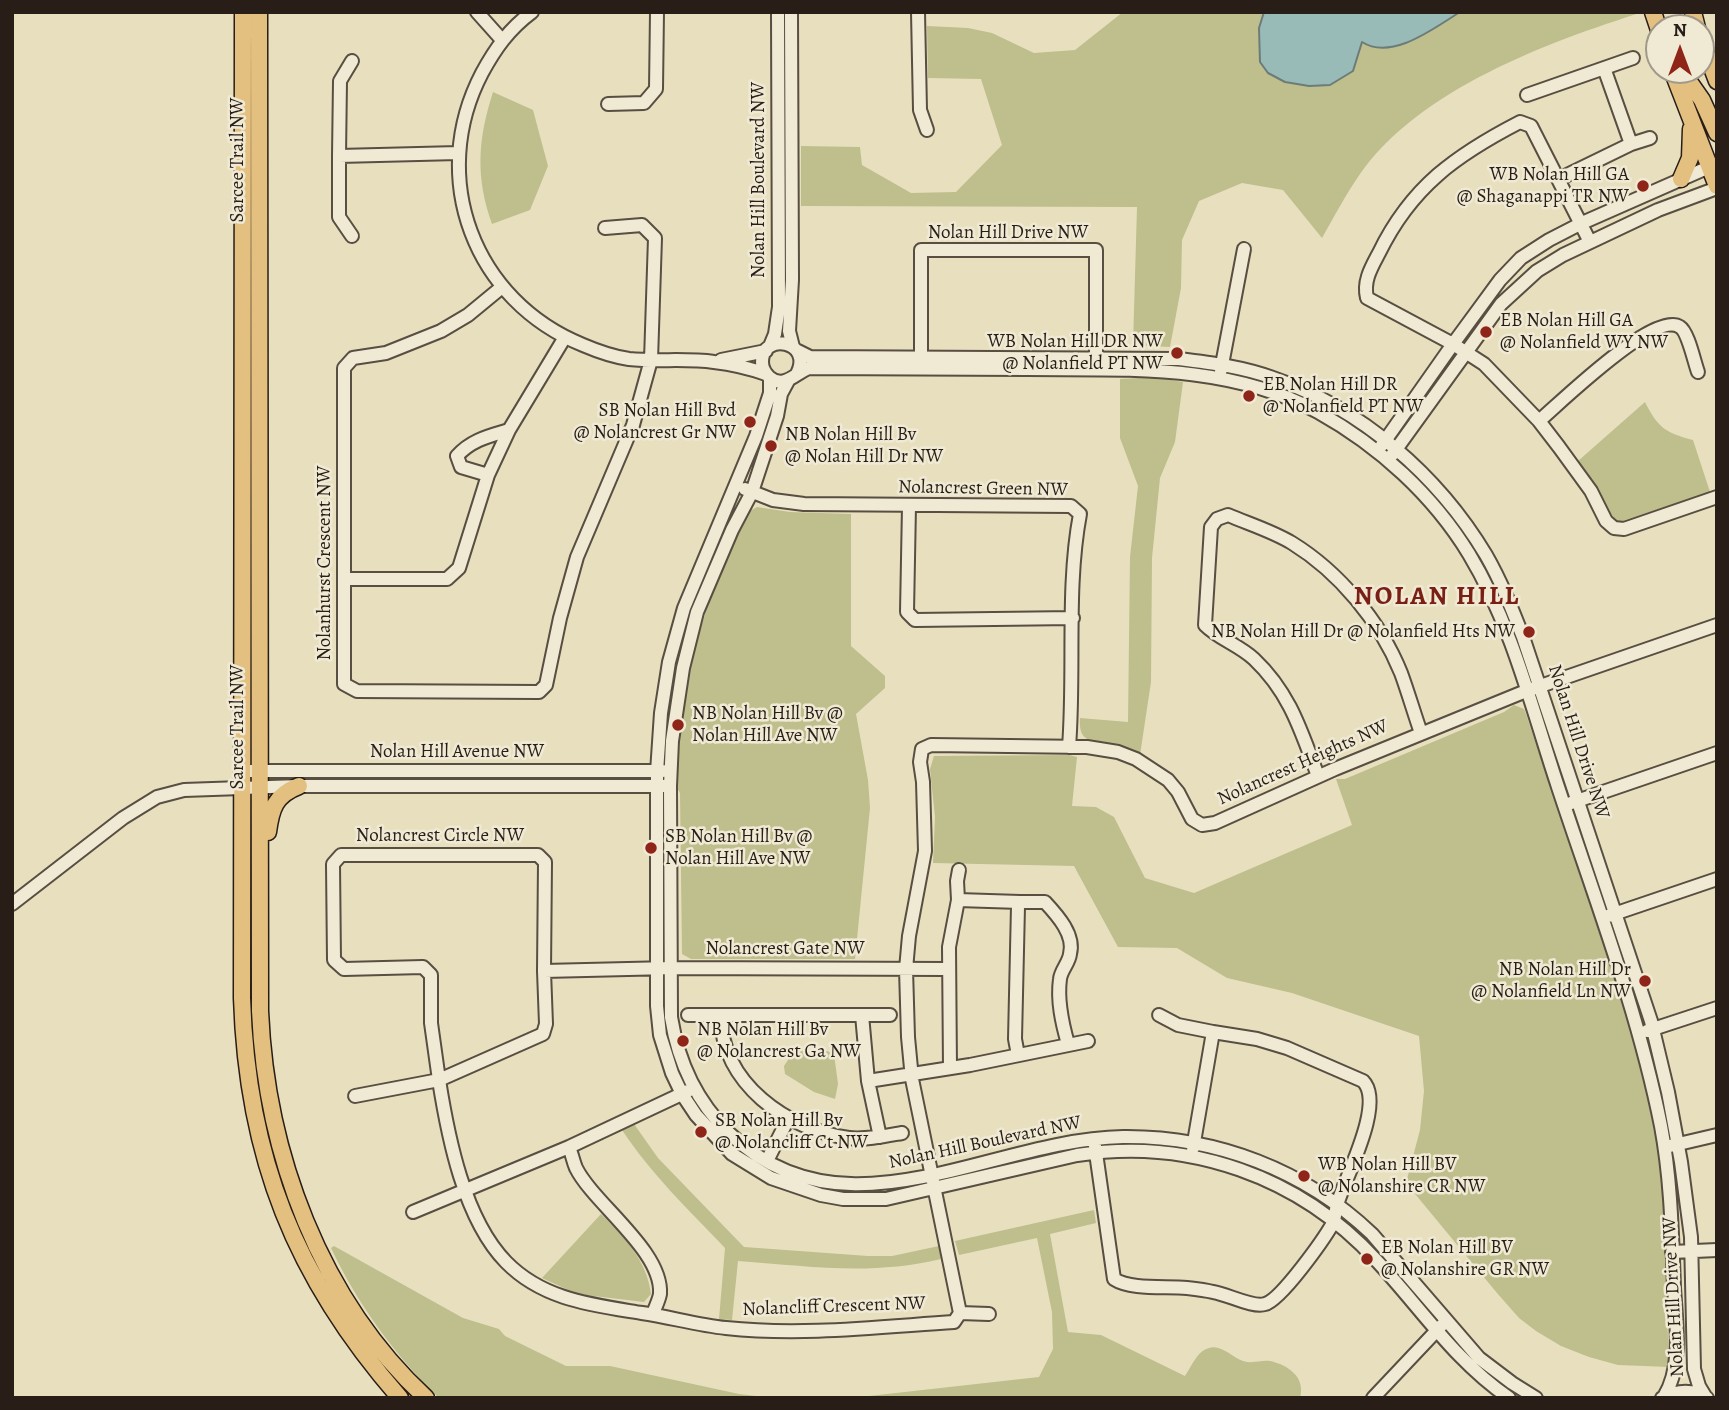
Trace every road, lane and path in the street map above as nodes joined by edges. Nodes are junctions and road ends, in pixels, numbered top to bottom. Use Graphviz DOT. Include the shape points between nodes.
graph roads {
  1 [pos="243,12"];
  2 [pos="260,12"];
  3 [pos="477,12"];
  4 [pos="531,12"];
  5 [pos="657,12"];
  6 [pos="778,12"];
  7 [pos="791,12"];
  8 [pos="918,12"];
  9 [pos="502,40"];
  10 [pos="1633,58"];
  11 [pos="352,61"];
  12 [pos="1604,68"];
  13 [pos="1677,84"];
  14 [pos="1691,84"];
  15 [pos="1527,95"];
  16 [pos="608,104"];
  17 [pos="1691,123"];
  18 [pos="927,130"];
  19 [pos="1717,133"];
  20 [pos="1650,138"];
  21 [pos="1631,144"];
  22 [pos="458,153"];
  23 [pos="339,156"];
  24 [pos="1714,166"];
  25 [pos="1559,179"];
  26 [pos="1681,179"];
  27 [pos="1717,187"];
  28 [pos="1582,223"];
  29 [pos="605,228"];
  30 [pos="352,236"];
  31 [pos="1590,242"];
  32 [pos="1244,249"];
  33 [pos="502,287"];
  34 [pos="565,337"];
  35 [pos="1452,344"];
  36 [pos="768,349"];
  37 [pos="795,349"];
  38 [pos="1465,352"];
  39 [pos="921,357"];
  40 [pos="652,360"];
  41 [pos="712,361"];
  42 [pos="864,362"];
  43 [pos="1096,364"];
  44 [pos="1221,371"];
  45 [pos="1698,372"];
  46 [pos="768,376"];
  47 [pos="792,378"];
  48 [pos="1539,421"];
  49 [pos="509,430"];
  50 [pos="1381,446"];
  51 [pos="1392,455"];
  52 [pos="488,475"];
  53 [pos="737,486"];
  54 [pos="752,492"];
  55 [pos="1717,497"];
  56 [pos="909,506"];
  57 [pos="345,579"];
  58 [pos="1073,618"];
  59 [pos="1717,625"];
  60 [pos="1540,687"];
  61 [pos="1526,691"];
  62 [pos="1421,733"];
  63 [pos="1069,747"];
  64 [pos="1717,753"];
  65 [pos="664,771"];
  66 [pos="1318,776"];
  67 [pos="251,779"];
  68 [pos="299,786"];
  69 [pos="664,786"];
  70 [pos="1577,801"];
  71 [pos="1564,806"];
  72 [pos="260,854"];
  73 [pos="960,870"];
  74 [pos="1717,879"];
  75 [pos="958,900"];
  76 [pos="1020,902"];
  77 [pos="12,904"];
  78 [pos="1608,916"];
  79 [pos="664,968"];
  80 [pos="906,969"];
  81 [pos="948,970"];
  82 [pos="544,971"];
  83 [pos="1717,1008"];
  84 [pos="688,1015"];
  85 [pos="862,1015"];
  86 [pos="890,1015"];
  87 [pos="1159,1015"];
  88 [pos="721,1016"];
  89 [pos="1653,1029"];
  90 [pos="1213,1031"];
  91 [pos="1638,1034"];
  92 [pos="1088,1041"];
  93 [pos="1068,1044"];
  94 [pos="1017,1055"];
  95 [pos="950,1068"];
  96 [pos="911,1075"];
  97 [pos="439,1080"];
  98 [pos="868,1082"];
  99 [pos="695,1088"];
  100 [pos="682,1094"];
  101 [pos="355,1096"];
  102 [pos="788,1119"];
  103 [pos="902,1133"];
  104 [pos="1717,1135"];
  105 [pos="880,1137"];
  106 [pos="1678,1145"];
  107 [pos="1095,1146"];
  108 [pos="569,1147"];
  109 [pos="1664,1147"];
  110 [pos="1193,1149"];
  111 [pos="767,1161"];
  112 [pos="933,1181"];
  113 [pos="466,1190"];
  114 [pos="414,1212"];
  115 [pos="1336,1212"];
  116 [pos="1717,1250"];
  117 [pos="1692,1251"];
  118 [pos="1672,1252"];
  119 [pos="960,1313"];
  120 [pos="653,1314"];
  121 [pos="989,1314"];
  122 [pos="1446,1321"];
  123 [pos="1436,1331"];
  124 [pos="1528,1396"];
  125 [pos="1663,1397"];
  126 [pos="1706,1397"];
  127 [pos="400,1398"];
  128 [pos="426,1398"];
  129 [pos="1373,1398"];
  130 [pos="1509,1398"];
  1 -- 67 [label="main road, Sarcee Trail NW"];
  2 -- 67 [label="main road, Sarcee Trail NW"];
  3 -- 9 [label="street"];
  4 -- 9 [label="street"];
  5 -- 16 [label="street" via="656,89 644,103"];
  6 -- 36 [label="street, Nolan Hill Boulevard NW" via="779,307"];
  7 -- 37 [label="street, Nolan Hill Boulevard NW" via="789,331"];
  8 -- 18 [label="street" via="920,110"];
  9 -- 22 [label="street" via="470,97"];
  10 -- 12 [label="street"];
  11 -- 23 [label="street" via="340,80"];
  12 -- 15 [label="street"];
  12 -- 21 [label="street"];
  13 -- 17 [label="main road"];
  14 -- 19 [label="main road"];
  17 -- 24 [label="main road"];
  17 -- 26 [label="main road" via="1690,158"];
  20 -- 21 [label="street"];
  21 -- 25 [label="street"];
  22 -- 23 [label="street"];
  22 -- 33 [label="street" via="464,216 474,243"];
  23 -- 30 [label="street" via="339,216"];
  24 -- 26 [label="street"];
  24 -- 27 [label="main road"];
  25 -- 28 [label="street"];
  25 -- 35 [label="street" via="1531,126 1520,122 1451,162 1388,233 1364,286 1367,298"];
  26 -- 28 [label="street"];
  27 -- 31 [label="street"];
  28 -- 31 [label="street"];
  28 -- 35 [label="street" via="1521,258"];
  29 -- 40 [label="street" via="642,225 655,238"];
  31 -- 38 [label="street" via="1521,283"];
  32 -- 44 [label="street"];
  33 -- 34 [label="street"];
  33 -- 57 [label="street, Nolanhurst Crescent NW" via="440,331 386,353 353,358 344,368"];
  34 -- 40 [label="street" via="627,359"];
  34 -- 49 [label="street"];
  35 -- 38 [label="street"];
  35 -- 50 [label="street"];
  36 -- 37 [label="street" via="782,343"];
  36 -- 41 [label="street"];
  36 -- 46 [label="street" via="762,362"];
  37 -- 42 [label="street, Nolan Hill Drive NW" via="810,357"];
  37 -- 47 [label="street" via="801,363"];
  38 -- 48 [label="street" via="1485,364"];
  38 -- 51 [label="street"];
  39 -- 42 [label="street, Nolan Hill Drive NW"];
  39 -- 43 [label="street, Nolan Hill Drive NW"];
  39 -- 43 [label="street, Nolan Hill Drive NW" via="921,250 1096,250"];
  40 -- 41 [label="street"];
  40 -- 57 [label="street, Nolanhurst Crescent NW" via="633,425 577,557 550,673 539,692 357,691 345,684"];
  41 -- 46 [label="street"];
  42 -- 43 [label="street, Nolan Hill Drive NW"];
  42 -- 47 [label="street, Nolan Hill Drive NW" via="809,368"];
  43 -- 44 [label="street, Nolan Hill Drive NW"];
  44 -- 50 [label="street, Nolan Hill Drive NW" via="1270,377 1312,394"];
  45 -- 48 [label="street" via="1684,331 1677,324 1665,324 1618,352"];
  46 -- 47 [label="street" via="781,382"];
  46 -- 53 [label="street, Nolan Hill Boulevard NW" via="767,405"];
  47 -- 54 [label="street, Nolan Hill Boulevard NW" via="781,394"];
  48 -- 55 [label="street" via="1614,528 1624,529"];
  49 -- 52 [label="street"];
  49 -- 52 [label="street" via="466,446 457,456 461,467"];
  50 -- 51 [label="street, Nolan Hill Drive NW"];
  51 -- 60 [label="street, Nolan Hill Drive NW" via="1429,480 1487,556"];
  51 -- 61 [label="street, Nolan Hill Drive NW" via="1470,556 1494,601"];
  52 -- 57 [label="street" via="459,568 447,579"];
  53 -- 54 [label="street, Nolancrest Green NW"];
  53 -- 65 [label="street, Nolan Hill Boulevard NW" via="684,608 669,662 661,713"];
  54 -- 56 [label="street, Nolancrest Green NW" via="804,504"];
  54 -- 65 [label="street, Nolan Hill Boulevard NW" via="697,612"];
  56 -- 58 [label="street" via="907,612 915,620"];
  56 -- 58 [label="street, Nolancrest Green NW" via="1071,506 1080,514 1074,545"];
  58 -- 63 [label="street, Nolancrest Green NW"];
  59 -- 60 [label="street, Nolancrest Heights NW"];
  60 -- 61 [label="street, Nolancrest Heights NW"];
  60 -- 70 [label="street, Nolan Hill Drive NW"];
  61 -- 62 [label="street, Nolancrest Heights NW"];
  61 -- 71 [label="street, Nolan Hill Drive NW"];
  62 -- 66 [label="street, Nolancrest Heights NW"];
  62 -- 66 [label="street" via="1387,645 1349,590 1292,543 1228,515 1217,519 1211,527 1205,625 1238,645 1277,685 1295,716"];
  63 -- 66 [label="street, Nolancrest Heights NW" via="1103,748 1153,769 1168,780 1192,819 1202,825"];
  63 -- 80 [label="street, Nolancrest Heights NW" via="931,745 922,749 925,851"];
  64 -- 70 [label="street"];
  65 -- 67 [label="street, Nolan Hill Avenue NW"];
  65 -- 69 [label="street, Nolan Hill Boulevard NW"];
  67 -- 68 [label="street, Nolan Hill Avenue NW"];
  67 -- 72 [label="main road, Sarcee Trail NW"];
  67 -- 77 [label="street" via="157,797"];
  67 -- 127 [label="main road, Sarcee Trail NW" via="243,1023 253,1114 284,1216 320,1291 360,1351"];
  68 -- 69 [label="street, Nolan Hill Avenue NW"];
  68 -- 72 [label="main road" via="273,804"];
  69 -- 79 [label="street, Nolan Hill Boulevard NW"];
  70 -- 71 [label="street"];
  70 -- 78 [label="street, Nolan Hill Drive NW"];
  71 -- 78 [label="street, Nolan Hill Drive NW"];
  72 -- 128 [label="main road, Sarcee Trail NW" via="261,1039 285,1166 308,1226 337,1282 384,1351"];
  73 -- 75 [label="street"];
  74 -- 78 [label="street"];
  75 -- 76 [label="street"];
  75 -- 81 [label="street"];
  76 -- 93 [label="street" via="1045,902 1072,941 1059,989"];
  76 -- 94 [label="street"];
  78 -- 89 [label="street, Nolan Hill Drive NW"];
  78 -- 91 [label="street, Nolan Hill Drive NW"];
  79 -- 80 [label="street, Nolancrest Gate NW"];
  79 -- 82 [label="street"];
  79 -- 99 [label="street, Nolan Hill Boulevard NW" via="673,1032"];
  79 -- 100 [label="street, Nolan Hill Boulevard NW" via="660,1035"];
  80 -- 81 [label="street"];
  80 -- 96 [label="street, Nolancrest Heights NW"];
  81 -- 95 [label="street"];
  82 -- 97 [label="street, Nolancrest Circle NW" via="543,1034"];
  82 -- 97 [label="street, Nolancrest Circle NW" via="545,862 538,855 341,855 334,864 334,960 344,969 423,967 431,975 431,1023"];
  83 -- 89 [label="street"];
  84 -- 88 [label="street"];
  85 -- 86 [label="street"];
  85 -- 88 [label="street"];
  85 -- 98 [label="street"];
  87 -- 90 [label="street" via="1178,1026"];
  88 -- 102 [label="street" via="721,1033 737,1071"];
  89 -- 91 [label="street"];
  89 -- 106 [label="street, Nolan Hill Drive NW"];
  90 -- 110 [label="street"];
  90 -- 115 [label="street" via="1287,1048 1368,1086 1363,1136"];
  91 -- 109 [label="street, Nolan Hill Drive NW"];
  92 -- 93 [label="street"];
  93 -- 94 [label="street"];
  94 -- 95 [label="street"];
  95 -- 96 [label="street"];
  96 -- 98 [label="street"];
  96 -- 112 [label="street, Nolancrest Heights NW"];
  97 -- 101 [label="street"];
  97 -- 113 [label="street, Nolancliff Crescent NW" via="447,1137"];
  98 -- 105 [label="street"];
  99 -- 100 [label="street"];
  99 -- 111 [label="street, Nolan Hill Boulevard NW" via="721,1125"];
  100 -- 108 [label="street"];
  100 -- 112 [label="street, Nolan Hill Boulevard NW" via="732,1154 792,1187 821,1195 886,1199"];
  102 -- 105 [label="street" via="851,1139"];
  102 -- 111 [label="street"];
  103 -- 105 [label="street"];
  104 -- 106 [label="street"];
  106 -- 109 [label="street"];
  106 -- 117 [label="street, Nolan Hill Drive NW"];
  107 -- 110 [label="street, Nolan Hill Boulevard NW" via="1144,1138"];
  107 -- 112 [label="street, Nolan Hill Boulevard NW"];
  107 -- 115 [label="street" via="1114,1279 1123,1285 1196,1289 1268,1304 1298,1273"];
  108 -- 113 [label="street"];
  108 -- 120 [label="street" via="576,1169 633,1236 656,1271 660,1293"];
  109 -- 118 [label="street, Nolan Hill Drive NW"];
  110 -- 115 [label="street, Nolan Hill Boulevard NW" via="1223,1149 1259,1161 1314,1189"];
  111 -- 112 [label="street, Nolan Hill Boulevard NW" via="810,1178 855,1186"];
  112 -- 119 [label="street"];
  113 -- 114 [label="street"];
  113 -- 120 [label="street, Nolancliff Crescent NW" via="489,1240 528,1280 581,1303"];
  115 -- 122 [label="street, Nolan Hill Boulevard NW" via="1372,1234"];
  115 -- 123 [label="street, Nolan Hill Boulevard NW"];
  116 -- 117 [label="street"];
  117 -- 118 [label="street"];
  117 -- 126 [label="street, Nolan Hill Drive NW" via="1694,1369"];
  118 -- 125 [label="street, Nolan Hill Drive NW" via="1675,1369"];
  119 -- 120 [label="street, Nolancliff Crescent NW" via="954,1322 777,1331 726,1328"];
  119 -- 121 [label="street, Nolancliff Crescent NW"];
  122 -- 123 [label="street"];
  122 -- 124 [label="street, Nolan Hill Boulevard NW" via="1479,1358"];
  123 -- 129 [label="street"];
  123 -- 130 [label="street, Nolan Hill Boulevard NW" via="1467,1365"];
  125 -- 126 [label="street" via="1684,1391"];
}
